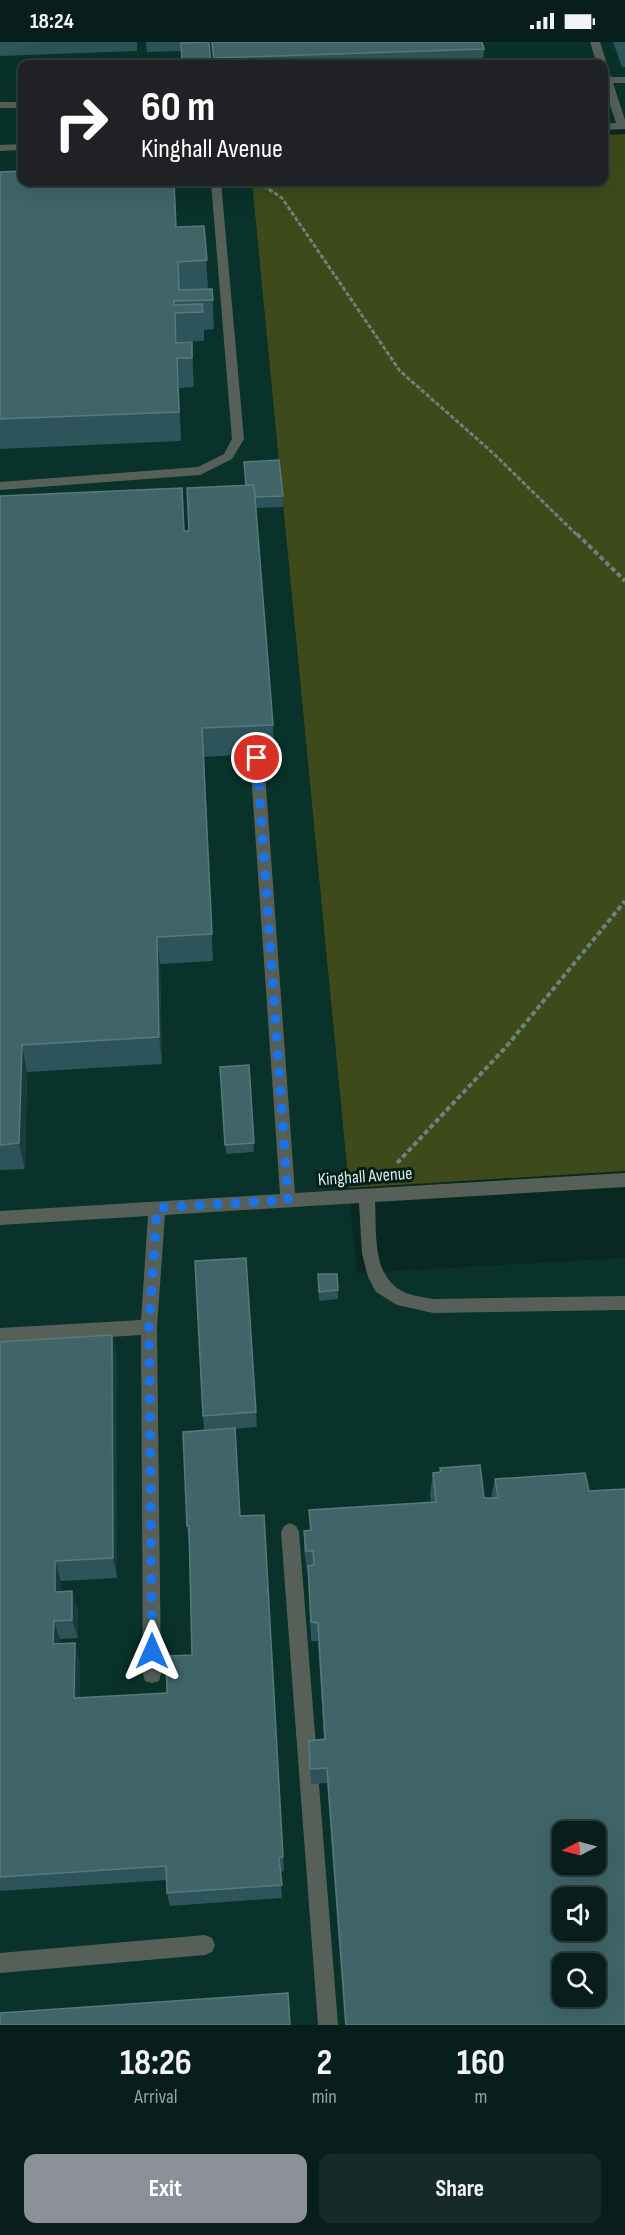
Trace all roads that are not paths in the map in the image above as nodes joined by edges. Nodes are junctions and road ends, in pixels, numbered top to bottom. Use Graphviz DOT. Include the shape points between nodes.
graph roads {
  1 [pos="595,42"];
  2 [pos="601,60"];
  3 [pos="608,80"];
  4 [pos="625,80"];
  5 [pos="608,87"];
  6 [pos="0,105"];
  7 [pos="18,105"];
  8 [pos="624,126"];
  9 [pos="608,127"];
  10 [pos="18,147"];
  11 [pos="0,148"];
  12 [pos="216,186"];
  13 [pos="0,486"];
  14 [pos="257,758"];
  15 [pos="625,1180"];
  16 [pos="367,1195"];
  17 [pos="288,1200"];
  18 [pos="157,1208"];
  19 [pos="0,1218"];
  20 [pos="625,1303"];
  21 [pos="149,1327"];
  22 [pos="0,1336"];
  23 [pos="290,1532"];
  24 [pos="152,1674"];
  25 [pos="204,1945"];
  26 [pos="0,1963"];
  27 [pos="328,2025"];
  1 -- 2 [label="lane"];
  3 -- 4 [label="lane"];
  5 -- 8 [label="lane"];
  6 -- 7 [label="lane"];
  8 -- 9 [label="lane"];
  10 -- 11 [label="lane"];
  12 -- 13 [label="lane" via="238,439 228,456 200,471"];
  14 -- 17 [label="lane"];
  15 -- 16 [label="lane, Kinghall Avenue"];
  16 -- 17 [label="lane, Kinghall Avenue"];
  16 -- 20 [label="lane" via="370,1253 376,1277 382,1287 403,1300 433,1306"];
  17 -- 18 [label="lane, Kinghall Avenue"];
  18 -- 19 [label="lane, Kinghall Avenue"];
  18 -- 21 [label="lane"];
  21 -- 22 [label="lane"];
  21 -- 24 [label="lane"];
  23 -- 27 [label="lane"];
  25 -- 26 [label="lane"];
}
